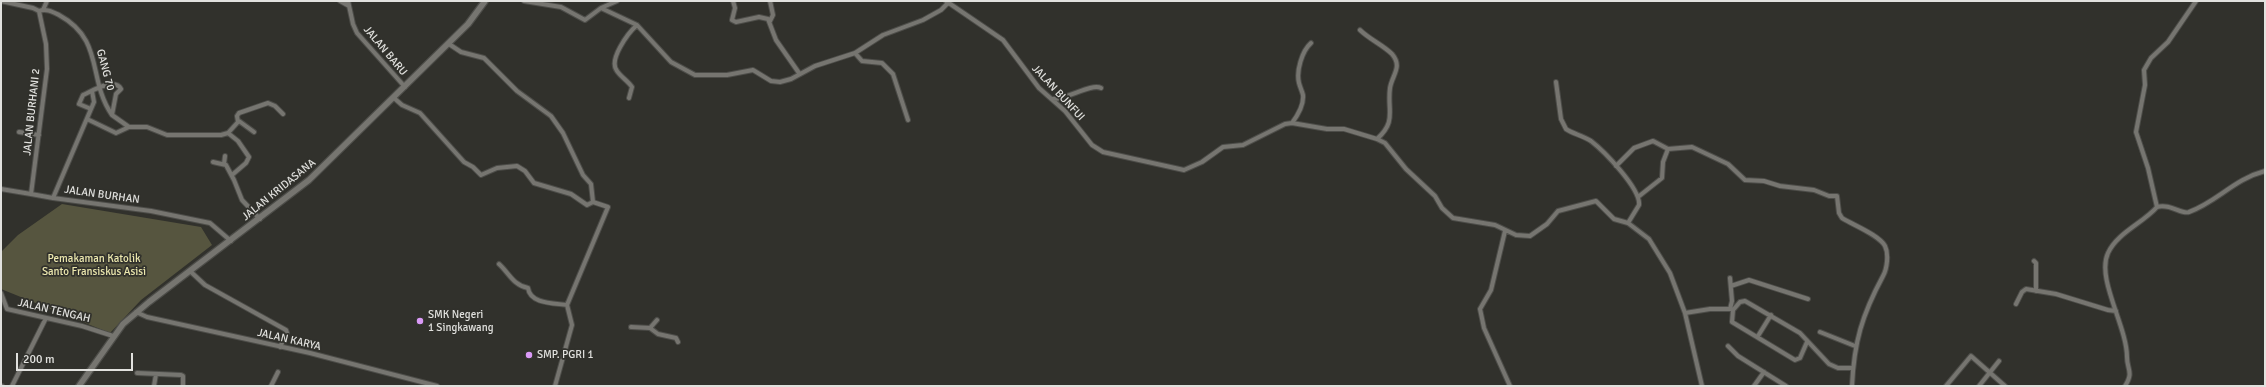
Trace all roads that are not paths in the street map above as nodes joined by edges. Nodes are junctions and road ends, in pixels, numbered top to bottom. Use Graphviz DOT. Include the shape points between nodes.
graph roads {
  1 [pos="1,1"];
  2 [pos="30,1"];
  3 [pos="47,1"];
  4 [pos="340,1"];
  5 [pos="348,1"];
  6 [pos="485,1"];
  7 [pos="524,1"];
  8 [pos="617,1"];
  9 [pos="734,1"];
  10 [pos="770,1"];
  11 [pos="2196,1"];
  12 [pos="947,2"];
  13 [pos="349,6"];
  14 [pos="33,8"];
  15 [pos="601,8"];
  16 [pos="41,10"];
  17 [pos="770,22"];
  18 [pos="637,25"];
  19 [pos="1360,30"];
  20 [pos="1311,43"];
  21 [pos="449,44"];
  22 [pos="855,53"];
  23 [pos="799,73"];
  24 [pos="1556,82"];
  25 [pos="100,87"];
  26 [pos="405,88"];
  27 [pos="1101,88"];
  28 [pos="92,91"];
  29 [pos="394,98"];
  30 [pos="629,98"];
  31 [pos="1051,99"];
  32 [pos="91,109"];
  33 [pos="283,114"];
  34 [pos="112,115"];
  35 [pos="87,119"];
  36 [pos="908,120"];
  37 [pos="239,121"];
  38 [pos="1292,123"];
  39 [pos="129,127"];
  40 [pos="19,132"];
  41 [pos="254,132"];
  42 [pos="228,133"];
  43 [pos="39,135"];
  44 [pos="1377,139"];
  45 [pos="1668,149"];
  46 [pos="225,156"];
  47 [pos="213,162"];
  48 [pos="224,164"];
  49 [pos="1616,166"];
  50 [pos="2265,171"];
  51 [pos="232,175"];
  52 [pos="1,189"];
  53 [pos="31,194"];
  54 [pos="1638,197"];
  55 [pos="53,198"];
  56 [pos="593,202"];
  57 [pos="2157,207"];
  58 [pos="260,219"];
  59 [pos="1628,223"];
  60 [pos="1505,231"];
  61 [pos="231,241"];
  62 [pos="2034,261"];
  63 [pos="499,264"];
  64 [pos="190,271"];
  65 [pos="1730,278"];
  66 [pos="1731,286"];
  67 [pos="2036,290"];
  68 [pos="1,293"];
  69 [pos="1808,299"];
  70 [pos="2016,304"];
  71 [pos="567,305"];
  72 [pos="1,308"];
  73 [pos="7,309"];
  74 [pos="1731,309"];
  75 [pos="2116,311"];
  76 [pos="136,312"];
  77 [pos="1685,313"];
  78 [pos="1771,315"];
  79 [pos="46,318"];
  80 [pos="657,320"];
  81 [pos="631,327"];
  82 [pos="650,328"];
  83 [pos="1820,332"];
  84 [pos="113,336"];
  85 [pos="1758,336"];
  86 [pos="678,342"];
  87 [pos="1807,342"];
  88 [pos="1728,346"];
  89 [pos="1855,346"];
  90 [pos="280,347"];
  91 [pos="1999,361"];
  92 [pos="1853,368"];
  93 [pos="278,372"];
  94 [pos="1764,372"];
  95 [pos="1990,372"];
  96 [pos="137,373"];
  97 [pos="156,374"];
  98 [pos="12,386"];
  99 [pos="79,386"];
  100 [pos="154,386"];
  101 [pos="183,386"];
  102 [pos="271,386"];
  103 [pos="437,386"];
  104 [pos="555,386"];
  105 [pos="1510,386"];
  106 [pos="1702,386"];
  107 [pos="1754,386"];
  108 [pos="1786,386"];
  109 [pos="1852,386"];
  110 [pos="1946,386"];
  111 [pos="1979,386"];
  112 [pos="2005,386"];
  113 [pos="2125,386"];
  1 -- 14 [label="street, GANG 70"];
  2 -- 14 [label="street"];
  3 -- 16 [label="street"];
  4 -- 13 [label="street"];
  5 -- 13 [label="street, JALAN BARU"];
  6 -- 21 [label="street, JALAN KRIDASANA" via="472,20"];
  7 -- 15 [label="street" via="561,6 585,20"];
  8 -- 15 [label="street"];
  9 -- 17 [label="street" via="733,21 759,17"];
  10 -- 17 [label="street" via="773,15"];
  11 -- 57 [label="street" via="2168,42 2151,58 2144,70 2145,84 2136,132"];
  12 -- 22 [label="street" via="941,10 923,20 883,35"];
  12 -- 31 [label="street, JALAN BUNFUI" via="1003,40 1030,78"];
  13 -- 26 [label="street, JALAN BARU" via="357,33"];
  14 -- 16 [label="street, GANG 70"];
  15 -- 18 [label="street"];
  16 -- 25 [label="street, GANG 70" via="59,15 79,28 92,51"];
  16 -- 43 [label="street, JALAN BURHANI 2" via="47,64"];
  17 -- 23 [label="street" via="776,40"];
  18 -- 23 [label="street" via="671,62 694,75 728,75 753,70 765,79 780,82"];
  18 -- 30 [label="street" via="626,36 615,65 617,72 632,87"];
  19 -- 44 [label="street" via="1392,54 1397,66 1390,88 1391,117 1385,132"];
  20 -- 38 [label="street" via="1302,55 1298,77 1303,94 1302,105"];
  21 -- 26 [label="street, JALAN KRIDASANA"];
  21 -- 56 [label="street" via="461,52 484,58 517,91 551,116 564,133 583,175 591,184"];
  22 -- 23 [label="street"];
  22 -- 36 [label="street" via="862,60 882,63 893,74"];
  24 -- 49 [label="street" via="1561,119 1566,129 1592,142"];
  25 -- 28 [label="street"];
  25 -- 34 [label="street, GANG 70"];
  25 -- 34 [label="street" via="116,84 121,88 116,94"];
  26 -- 29 [label="street, JALAN KRIDASANA"];
  27 -- 31 [label="street" via="1094,87 1068,97"];
  28 -- 32 [label="street, JALAN BURHAN" via="94,100"];
  28 -- 32 [label="street" via="83,95 79,103"];
  29 -- 56 [label="street" via="402,105 420,113 482,176 497,168 517,166 525,171 534,183 571,194 587,205"];
  29 -- 58 [label="street, JALAN KRIDASANA" via="323,168"];
  31 -- 38 [label="street, JALAN BUNFUI" via="1074,121 1092,146 1103,152 1184,170 1202,162 1223,147 1243,145"];
  32 -- 35 [label="street, JALAN BURHAN"];
  33 -- 37 [label="street" via="273,105 266,103 239,113"];
  34 -- 39 [label="street"];
  35 -- 39 [label="street" via="116,133"];
  35 -- 55 [label="street, JALAN BURHAN"];
  37 -- 41 [label="street"];
  37 -- 42 [label="street"];
  38 -- 44 [label="street" via="1344,129"];
  39 -- 42 [label="street" via="147,128 170,135"];
  40 -- 43 [label="street"];
  42 -- 51 [label="street" via="238,141 249,157"];
  43 -- 53 [label="street, JALAN BURHANI 2"];
  44 -- 60 [label="street" via="1424,184 1453,218 1495,225"];
  45 -- 49 [label="street" via="1653,141 1642,143 1628,152"];
  45 -- 54 [label="street" via="1663,162 1662,178"];
  45 -- 89 [label="street" via="1692,147 1728,164 1745,180 1764,181 1837,196 1842,218 1882,242 1886,250 1885,270 1868,306"];
  46 -- 48 [label="street"];
  47 -- 48 [label="street"];
  48 -- 51 [label="street"];
  49 -- 54 [label="street"];
  50 -- 57 [label="street" via="2230,186 2189,213 2167,206"];
  51 -- 58 [label="street" via="242,200"];
  52 -- 53 [label="street"];
  53 -- 55 [label="street"];
  54 -- 59 [label="street" via="1640,205"];
  55 -- 61 [label="street, JALAN BURHAN" via="151,211 210,223"];
  56 -- 71 [label="street" via="608,208 590,245 578,283"];
  57 -- 75 [label="street" via="2113,245 2108,254 2106,276"];
  58 -- 61 [label="street, JALAN KRIDASANA"];
  59 -- 60 [label="street" via="1614,219 1597,202 1591,201 1558,212 1534,234 1516,236"];
  59 -- 77 [label="street" via="1649,239 1670,272"];
  60 -- 105 [label="street" via="1491,290 1480,309 1484,328"];
  61 -- 64 [label="street, JALAN KRIDASANA"];
  62 -- 67 [label="street"];
  63 -- 71 [label="street" via="512,280 528,288 534,298"];
  64 -- 76 [label="street, JALAN KRIDASANA"];
  64 -- 90 [label="street" via="205,285 286,330 287,334"];
  65 -- 66 [label="street"];
  66 -- 69 [label="street" via="1749,280"];
  66 -- 74 [label="street"];
  67 -- 70 [label="street" via="2023,290"];
  67 -- 75 [label="street"];
  68 -- 73 [label="street, JALAN TENGAH"];
  71 -- 104 [label="street" via="572,325"];
  72 -- 73 [label="street"];
  73 -- 79 [label="street, JALAN TENGAH"];
  74 -- 77 [label="street"];
  74 -- 78 [label="street" via="1745,301"];
  74 -- 85 [label="street" via="1732,322"];
  75 -- 113 [label="street" via="2126,340 2127,358 2131,367"];
  76 -- 84 [label="street, JALAN KRIDASANA"];
  76 -- 90 [label="street, JALAN KARYA" via="147,317"];
  77 -- 106 [label="street"];
  78 -- 85 [label="street"];
  78 -- 87 [label="street" via="1800,333"];
  79 -- 84 [label="street, JALAN TENGAH"];
  79 -- 98 [label="street"];
  80 -- 82 [label="street"];
  81 -- 82 [label="street"];
  82 -- 86 [label="street" via="658,334 676,338"];
  83 -- 89 [label="street"];
  84 -- 99 [label="street, JALAN KRIDASANA"];
  85 -- 87 [label="street" via="1795,360 1800,358"];
  87 -- 92 [label="street" via="1829,364 1838,368"];
  88 -- 94 [label="street" via="1738,356"];
  89 -- 92 [label="street"];
  90 -- 103 [label="street, JALAN KARYA"];
  91 -- 95 [label="street"];
  92 -- 109 [label="street"];
  93 -- 102 [label="street"];
  94 -- 107 [label="street"];
  94 -- 108 [label="street"];
  95 -- 110 [label="street" via="1971,356"];
  95 -- 111 [label="street"];
  95 -- 112 [label="street"];
  96 -- 97 [label="street"];
  97 -- 100 [label="street"];
  97 -- 101 [label="street" via="183,376"];
}
